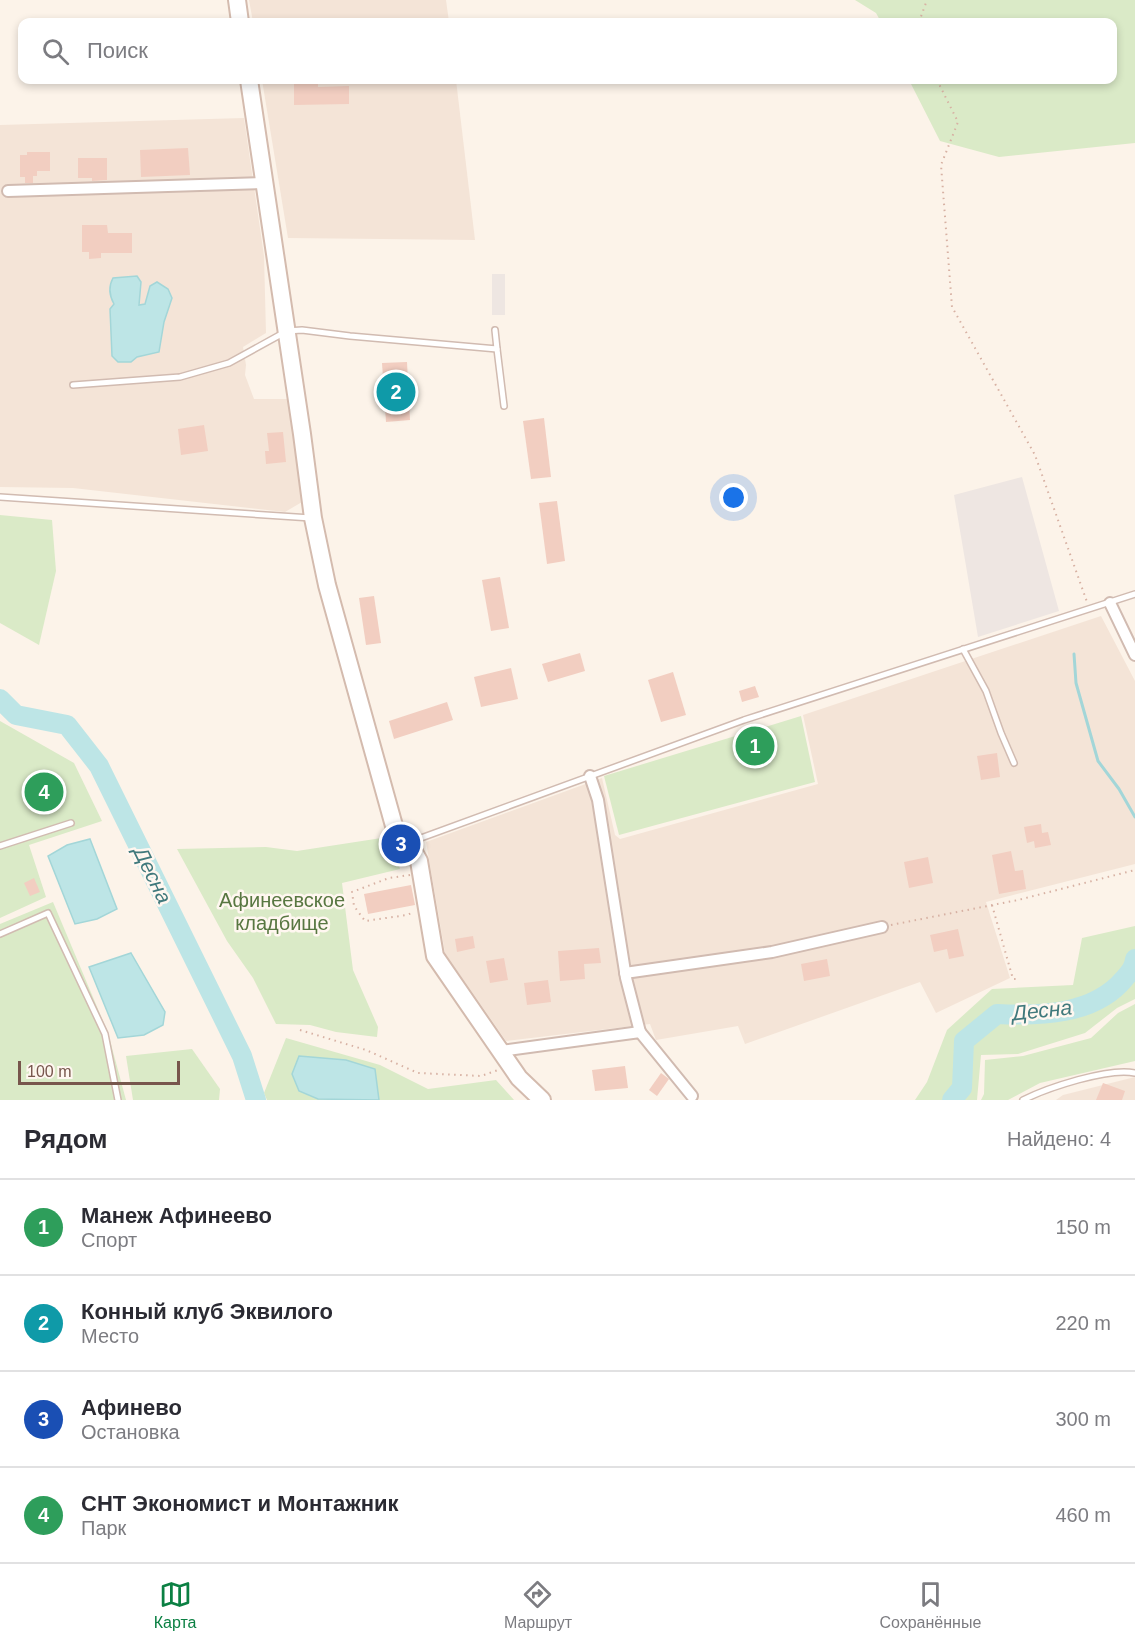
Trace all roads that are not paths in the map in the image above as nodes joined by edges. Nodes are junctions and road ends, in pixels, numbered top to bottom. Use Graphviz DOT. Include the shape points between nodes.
graph roads {
  1 [pos="237,0"];
  2 [pos="239,18"];
  3 [pos="250,84"];
  4 [pos="265,183"];
  5 [pos="9,191"];
  6 [pos="495,330"];
  7 [pos="287,331"];
  8 [pos="497,349"];
  9 [pos="73,385"];
  10 [pos="504,406"];
  11 [pos="0,497"];
  12 [pos="313,518"];
  13 [pos="1135,594"];
  14 [pos="1110,603"];
  15 [pos="963,650"];
  16 [pos="1135,655"];
  17 [pos="1014,763"];
  18 [pos="590,777"];
  19 [pos="71,823"];
  20 [pos="0,846"];
  21 [pos="411,847"];
  22 [pos="882,927"];
  23 [pos="0,934"];
  24 [pos="626,973"];
  25 [pos="640,1032"];
  26 [pos="501,1051"];
  27 [pos="1135,1072"];
  28 [pos="692,1096"];
  29 [pos="118,1100"];
  30 [pos="542,1100"];
  31 [pos="1023,1100"];
  1 -- 2 [label="street"];
  3 -- 4 [label="street"];
  4 -- 5 [label="street"];
  4 -- 7 [label="street"];
  6 -- 8 [label="lane"];
  7 -- 8 [label="lane"];
  7 -- 9 [label="lane" via="229,363 180,377"];
  7 -- 12 [label="street"];
  8 -- 10 [label="lane"];
  11 -- 12 [label="lane"];
  12 -- 21 [label="street" via="327,585 396,833"];
  13 -- 14 [label="lane"];
  14 -- 15 [label="lane"];
  14 -- 16 [label="street"];
  15 -- 17 [label="lane" via="986,691"];
  15 -- 18 [label="lane" via="744,720"];
  18 -- 21 [label="lane"];
  18 -- 24 [label="street" via="598,800"];
  19 -- 20 [label="lane"];
  21 -- 26 [label="street" via="418,861 435,956"];
  22 -- 24 [label="street" via="772,952"];
  23 -- 29 [label="lane" via="48,913 105,1034"];
  24 -- 25 [label="street"];
  25 -- 26 [label="street"];
  25 -- 28 [label="street"];
  26 -- 30 [label="street" via="519,1078"];
  27 -- 31 [label="lane" via="1117,1071 1043,1090"];
}
